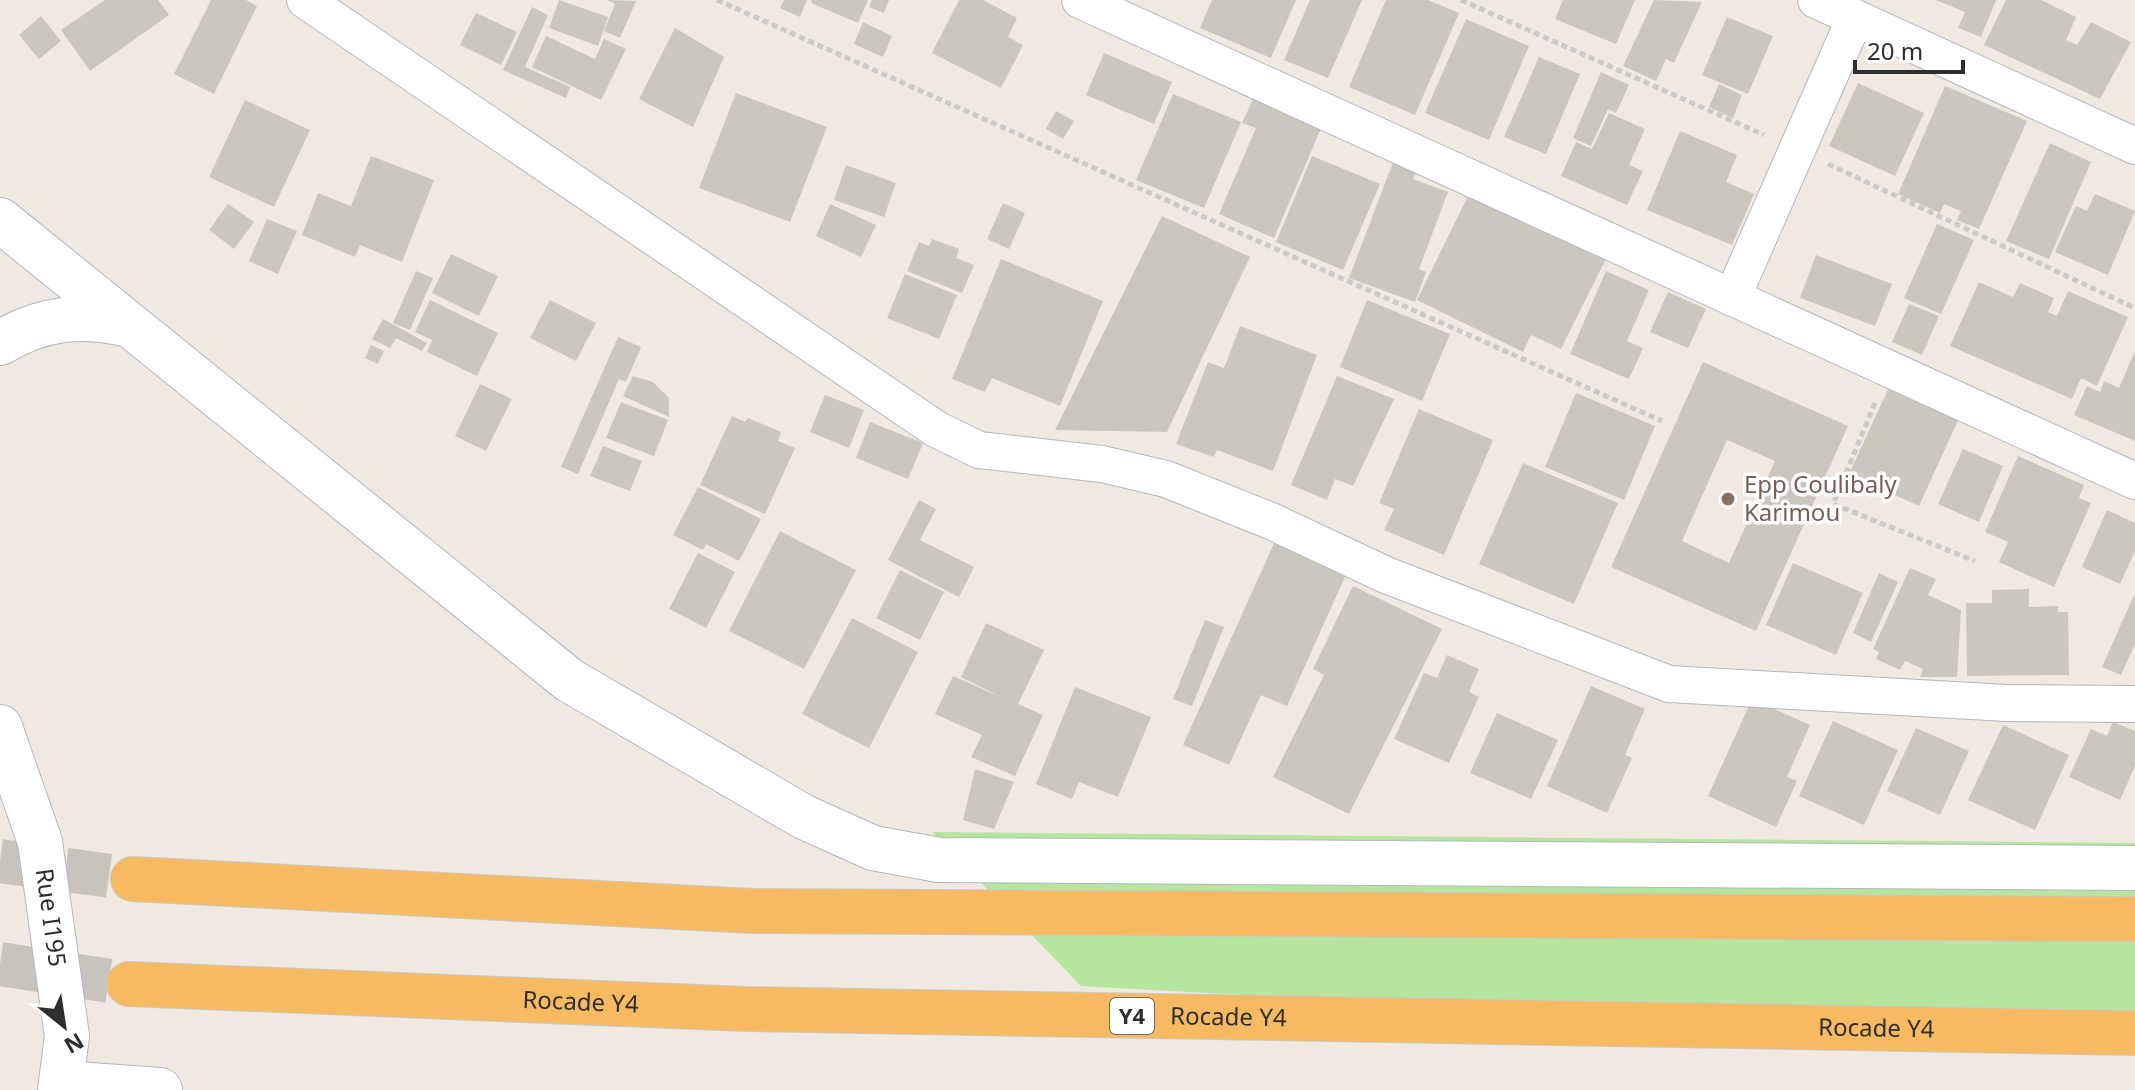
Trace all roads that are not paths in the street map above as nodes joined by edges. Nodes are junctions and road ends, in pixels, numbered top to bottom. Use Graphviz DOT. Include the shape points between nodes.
graph roads {
  1 [pos="305,0"];
  2 [pos="1080,0"];
  3 [pos="1816,0"];
  4 [pos="1855,18"];
  5 [pos="2135,146"];
  6 [pos="0,220"];
  7 [pos="1732,298"];
  8 [pos="129,325"];
  9 [pos="0,343"];
  10 [pos="2135,481"];
  11 [pos="2135,704"];
  12 [pos="0,727"];
  13 [pos="0,813"];
  14 [pos="40,842"];
  15 [pos="2135,868"];
  16 [pos="133,879"];
  17 [pos="2135,919"];
  18 [pos="129,984"];
  19 [pos="2135,1033"];
  20 [pos="61,1086"];
  21 [pos="160,1090"];
  1 -- 11 [label="street" via="936,429 979,450 1102,464 1166,479 1386,575 1669,684 2007,703"];
  2 -- 7 [label="street"];
  3 -- 4 [label="street"];
  4 -- 5 [label="street"];
  4 -- 7 [label="street"];
  6 -- 8 [label="street"];
  7 -- 10 [label="street"];
  8 -- 9 [label="street" via="92,317 39,324"];
  8 -- 15 [label="street" via="569,680 804,817 873,848 939,860"];
  12 -- 14 [label="street"];
  13 -- 14 [label="street, Rue I195"];
  14 -- 20 [label="street, Rue I195" via="67,1036"];
  16 -- 17 [label="highway" via="753,911"];
  18 -- 19 [label="highway, Rocade Y4 / Y4" via="746,1009"];
  20 -- 21 [label="street"];
}
